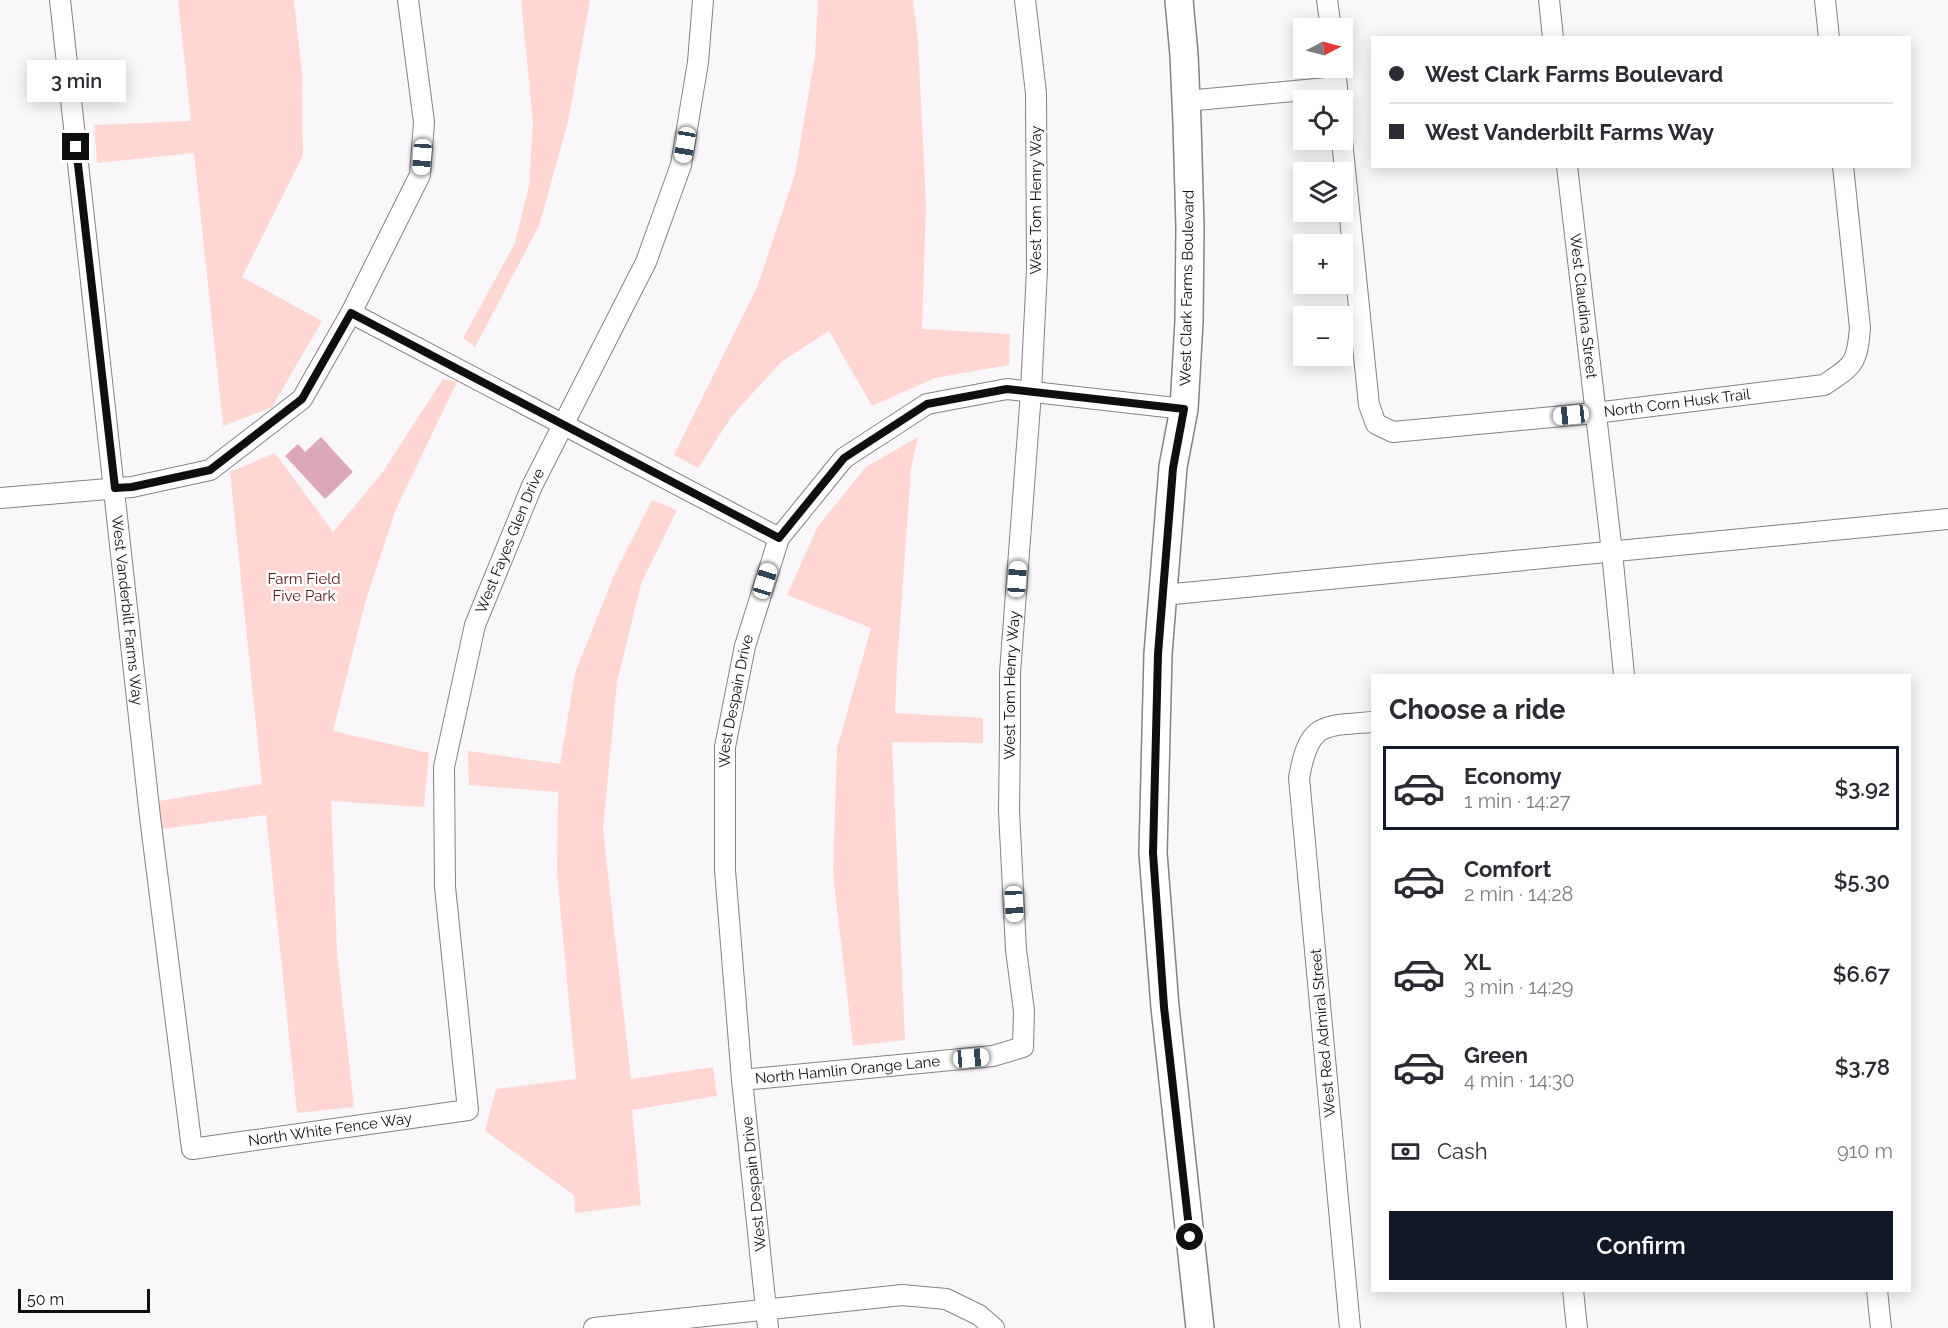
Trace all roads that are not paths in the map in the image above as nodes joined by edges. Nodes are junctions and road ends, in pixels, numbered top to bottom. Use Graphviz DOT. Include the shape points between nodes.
graph roads {
  1 [pos="60,0"];
  2 [pos="408,0"];
  3 [pos="703,0"];
  4 [pos="1025,0"];
  5 [pos="1179,0"];
  6 [pos="1327,0"];
  7 [pos="1549,0"];
  8 [pos="1825,0"];
  9 [pos="1329,18"];
  10 [pos="1553,36"];
  11 [pos="1829,36"];
  12 [pos="1293,96"];
  13 [pos="1186,101"];
  14 [pos="1343,150"];
  15 [pos="1567,168"];
  16 [pos="1843,168"];
  17 [pos="351,313"];
  18 [pos="1031,392"];
  19 [pos="1184,409"];
  20 [pos="1594,413"];
  21 [pos="563,424"];
  22 [pos="115,488"];
  23 [pos="0,498"];
  24 [pos="1948,519"];
  25 [pos="779,538"];
  26 [pos="1612,552"];
  27 [pos="1163,595"];
  28 [pos="1624,674"];
  29 [pos="1371,722"];
  30 [pos="1023,1047"];
  31 [pos="742,1080"];
  32 [pos="468,1110"];
  33 [pos="192,1149"];
  34 [pos="1573,1292"];
  35 [pos="1877,1292"];
  36 [pos="767,1319"];
  37 [pos="594,1328"];
  38 [pos="994,1328"];
  39 [pos="1200,1328"];
  40 [pos="1350,1328"];
  41 [pos="1577,1328"];
  42 [pos="1881,1328"];
  1 -- 22 [label="street, West Vanderbilt Farms Way"];
  2 -- 17 [label="street" via="424,122 420,175"];
  3 -- 21 [label="street, West Fayes Glen Drive" via="698,62 681,165 646,262"];
  4 -- 18 [label="street, West Tom Henry Way" via="1036,93 1037,269"];
  5 -- 13 [label="street, West Clark Farms Boulevard"];
  6 -- 9 [label="street"];
  7 -- 10 [label="street"];
  8 -- 11 [label="street"];
  12 -- 13 [label="street"];
  13 -- 19 [label="street, West Clark Farms Boulevard" via="1190,227"];
  14 -- 20 [label="street, North Corn Husk Trail" via="1369,405 1376,424 1393,432"];
  15 -- 20 [label="street, West Claudina Street"];
  16 -- 20 [label="street, North Corn Husk Trail" via="1860,328 1858,351 1849,368 1824,385"];
  17 -- 21 [label="street"];
  17 -- 22 [label="street" via="302,399 210,470"];
  18 -- 19 [label="street, West Despain Drive"];
  18 -- 25 [label="street, West Despain Drive" via="1007,389 927,404 844,458"];
  18 -- 30 [label="street, West Tom Henry Way" via="1010,673 1010,812"];
  19 -- 27 [label="street, West Clark Farms Boulevard" via="1173,468"];
  20 -- 26 [label="street, West Claudina Street"];
  21 -- 25 [label="street"];
  21 -- 32 [label="street, West Fayes Glen Drive" via="532,486 475,624 444,767 445,887"];
  22 -- 23 [label="street"];
  22 -- 33 [label="street, West Vanderbilt Farms Way" via="150,817"];
  24 -- 26 [label="street"];
  25 -- 31 [label="street, West Despain Drive" via="745,646 724,747 725,870"];
  26 -- 27 [label="street"];
  26 -- 28 [label="street, West Claudina Street"];
  27 -- 39 [label="street, West Clark Farms Boulevard" via="1153,853 1164,1007"];
  29 -- 40 [label="street, West Red Admiral Street" via="1321,729 1310,740 1299,778"];
  30 -- 31 [label="street, North Hamlin Orange Lane" via="993,1056"];
  31 -- 36 [label="street, West Despain Drive"];
  32 -- 33 [label="street, North White Fence Way"];
  34 -- 41 [label="street"];
  35 -- 42 [label="street"];
  36 -- 37 [label="street"];
  36 -- 38 [label="street" via="902,1295 946,1299 979,1315"];
}
